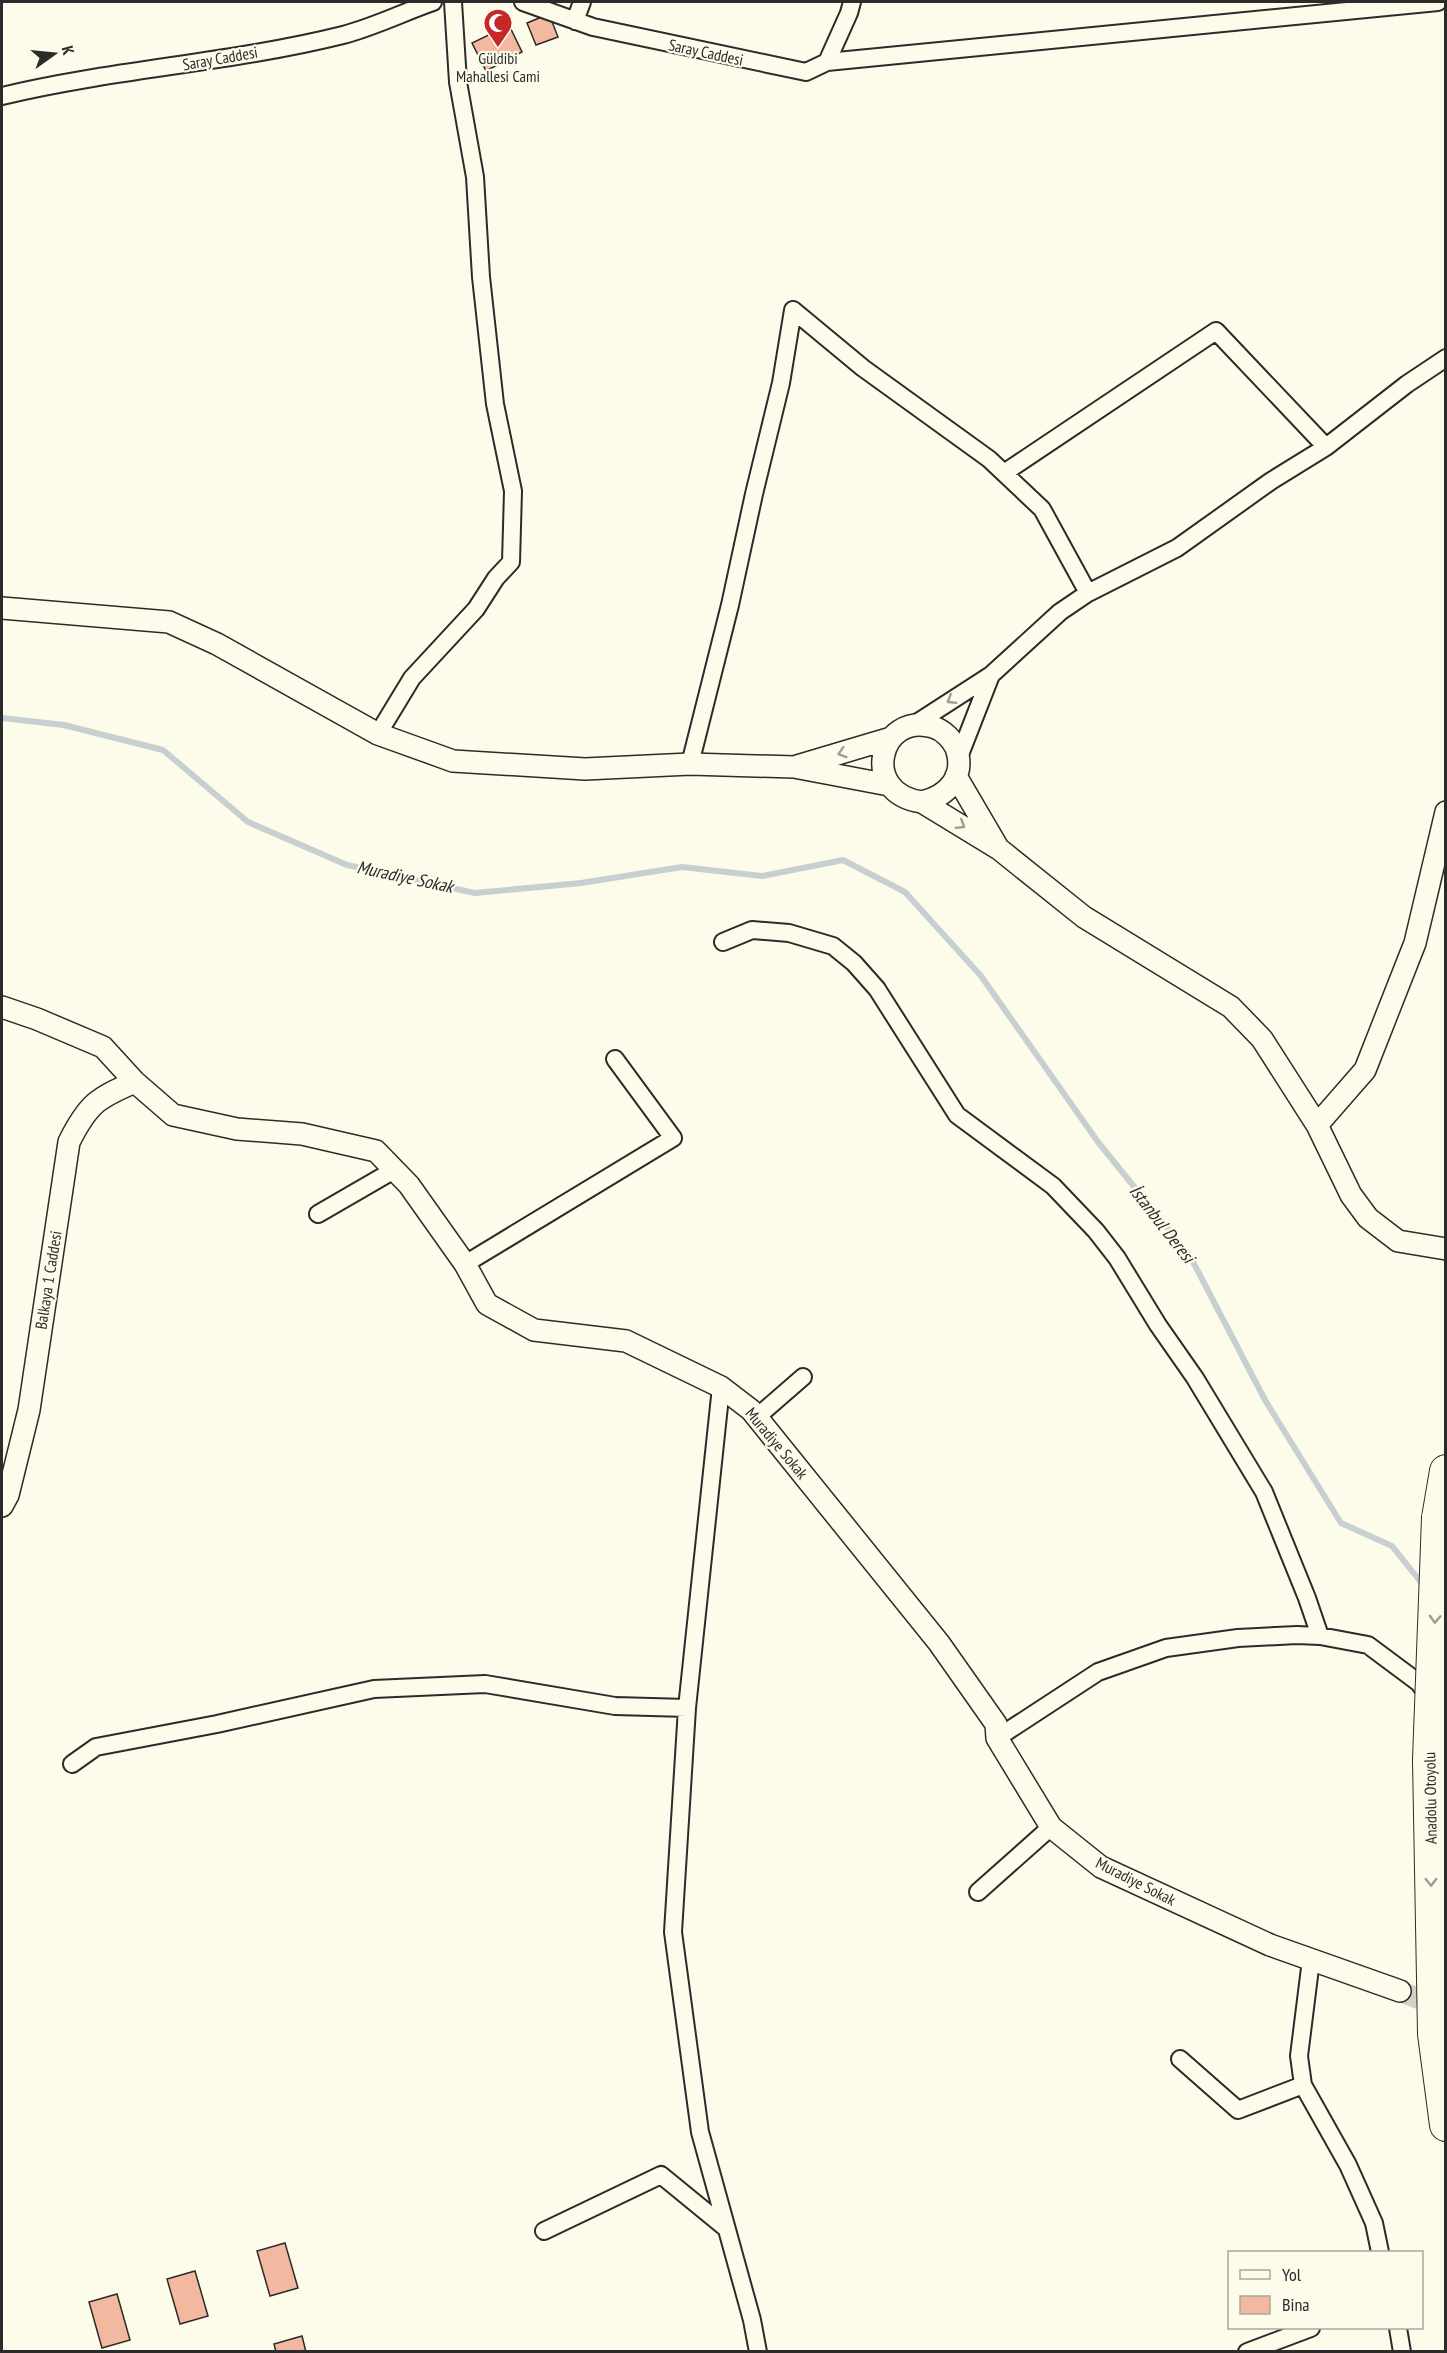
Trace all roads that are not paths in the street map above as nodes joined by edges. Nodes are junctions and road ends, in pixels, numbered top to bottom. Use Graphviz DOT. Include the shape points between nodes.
graph roads {
  1 [pos="434,2"];
  2 [pos="453,2"];
  3 [pos="523,2"];
  4 [pos="582,2"];
  5 [pos="852,2"];
  6 [pos="1438,2"];
  7 [pos="575,21"];
  8 [pos="826,62"];
  9 [pos="2,96"];
  10 [pos="1446,358"];
  11 [pos="1326,447"];
  12 [pos="1004,473"];
  13 [pos="1088,593"];
  14 [pos="2,608"];
  15 [pos="991,675"];
  16 [pos="912,726"];
  17 [pos="378,734"];
  18 [pos="891,738"];
  19 [pos="690,764"];
  20 [pos="957,766"];
  21 [pos="794,767"];
  22 [pos="889,785"];
  23 [pos="922,802"];
  24 [pos="1446,812"];
  25 [pos="999,849"];
  26 [pos="723,942"];
  27 [pos="2,1007"];
  28 [pos="615,1059"];
  29 [pos="135,1082"];
  30 [pos="1317,1125"];
  31 [pos="394,1170"];
  32 [pos="318,1214"];
  33 [pos="1446,1249"];
  34 [pos="465,1264"];
  35 [pos="803,1377"];
  36 [pos="721,1387"];
  37 [pos="757,1417"];
  38 [pos="1446,1471"];
  39 [pos="2,1506"];
  40 [pos="1320,1636"];
  41 [pos="687,1708"];
  42 [pos="1446,1719"];
  43 [pos="997,1738"];
  44 [pos="72,1764"];
  45 [pos="1051,1827"];
  46 [pos="978,1892"];
  47 [pos="1311,1960"];
  48 [pos="1400,1991"];
  49 [pos="1180,2060"];
  50 [pos="1303,2085"];
  51 [pos="1446,2125"];
  52 [pos="727,2229"];
  53 [pos="544,2231"];
  54 [pos="1380,2251"];
  55 [pos="1308,2329"];
  56 [pos="1398,2329"];
  57 [pos="758,2352"];
  58 [pos="1247,2352"];
  59 [pos="1402,2352"];
  1 -- 9 [label="street, Saray Caddesi" via="345,34"];
  2 -- 17 [label="street" via="458,82 475,177 495,404 513,491 511,562 476,609 412,678"];
  3 -- 7 [label="street, Saray Caddesi"];
  4 -- 7 [label="street"];
  5 -- 8 [label="street"];
  6 -- 8 [label="street, Saray Caddesi"];
  7 -- 8 [label="street, Saray Caddesi" via="806,72"];
  10 -- 11 [label="street"];
  11 -- 12 [label="street" via="1216,331"];
  11 -- 13 [label="street" via="1177,548"];
  12 -- 13 [label="street" via="1042,509"];
  12 -- 19 [label="street" via="863,368 794,310 781,383"];
  13 -- 15 [label="street" via="1060,612"];
  14 -- 17 [label="street" via="168,622 227,649"];
  15 -- 16 [label="street, one-way"];
  15 -- 20 [label="street"];
  16 -- 18 [label="street"];
  16 -- 20 [label="street" via="936,728 947,735 955,745"];
  17 -- 19 [label="street" via="453,761 585,769"];
  18 -- 21 [label="street, one-way"];
  18 -- 22 [label="street" via="882,761"];
  19 -- 21 [label="street"];
  20 -- 23 [label="street" via="946,793"];
  20 -- 25 [label="street"];
  21 -- 22 [label="street"];
  22 -- 23 [label="street" via="909,800"];
  23 -- 25 [label="street, one-way"];
  24 -- 30 [label="street" via="1415,943 1365,1070"];
  25 -- 30 [label="street" via="1084,917 1231,1007 1262,1039"];
  26 -- 40 [label="street" via="752,930 789,933 833,946 877,989 957,1114 1053,1186 1096,1232 1195,1377 1264,1492"];
  27 -- 29 [label="street, Muradiye Sokak" via="104,1047"];
  28 -- 34 [label="street" via="673,1138"];
  29 -- 31 [label="street, Muradiye Sokak" via="173,1115 237,1129 302,1134 376,1151"];
  29 -- 39 [label="street, Balkaya 1 Caddesi" via="103,1096 81,1118 69,1142 28,1410"];
  30 -- 33 [label="street" via="1351,1195 1368,1218 1398,1241"];
  31 -- 32 [label="street"];
  31 -- 34 [label="street, Muradiye Sokak"];
  34 -- 36 [label="street, Muradiye Sokak" via="487,1304 534,1330 626,1341"];
  35 -- 37 [label="street"];
  36 -- 37 [label="street, Muradiye Sokak"];
  36 -- 41 [label="street"];
  37 -- 43 [label="street, Muradiye Sokak" via="939,1642 996,1724"];
  38 -- 51 [label="highway, Anadolu Otoyolu, one-way, bridge" via="1438,1518 1429,1760 1434,2034"];
  40 -- 42 [label="street" via="1368,1645 1419,1683"];
  40 -- 43 [label="street" via="1238,1638 1166,1648 1140,1656 1098,1672"];
  41 -- 44 [label="street" via="615,1706 484,1684 374,1689 96,1746"];
  41 -- 52 [label="street" via="673,1932 700,2132"];
  43 -- 45 [label="street, Muradiye Sokak"];
  45 -- 46 [label="street"];
  45 -- 47 [label="street, Muradiye Sokak" via="1101,1867"];
  47 -- 48 [label="street, Muradiye Sokak"];
  47 -- 50 [label="street" via="1299,2056"];
  49 -- 50 [label="street" via="1238,2110"];
  50 -- 54 [label="street" via="1348,2165 1374,2223"];
  52 -- 53 [label="street" via="661,2175"];
  52 -- 57 [label="street"];
  55 -- 58 [label="street"];
  56 -- 59 [label="street"];
}
